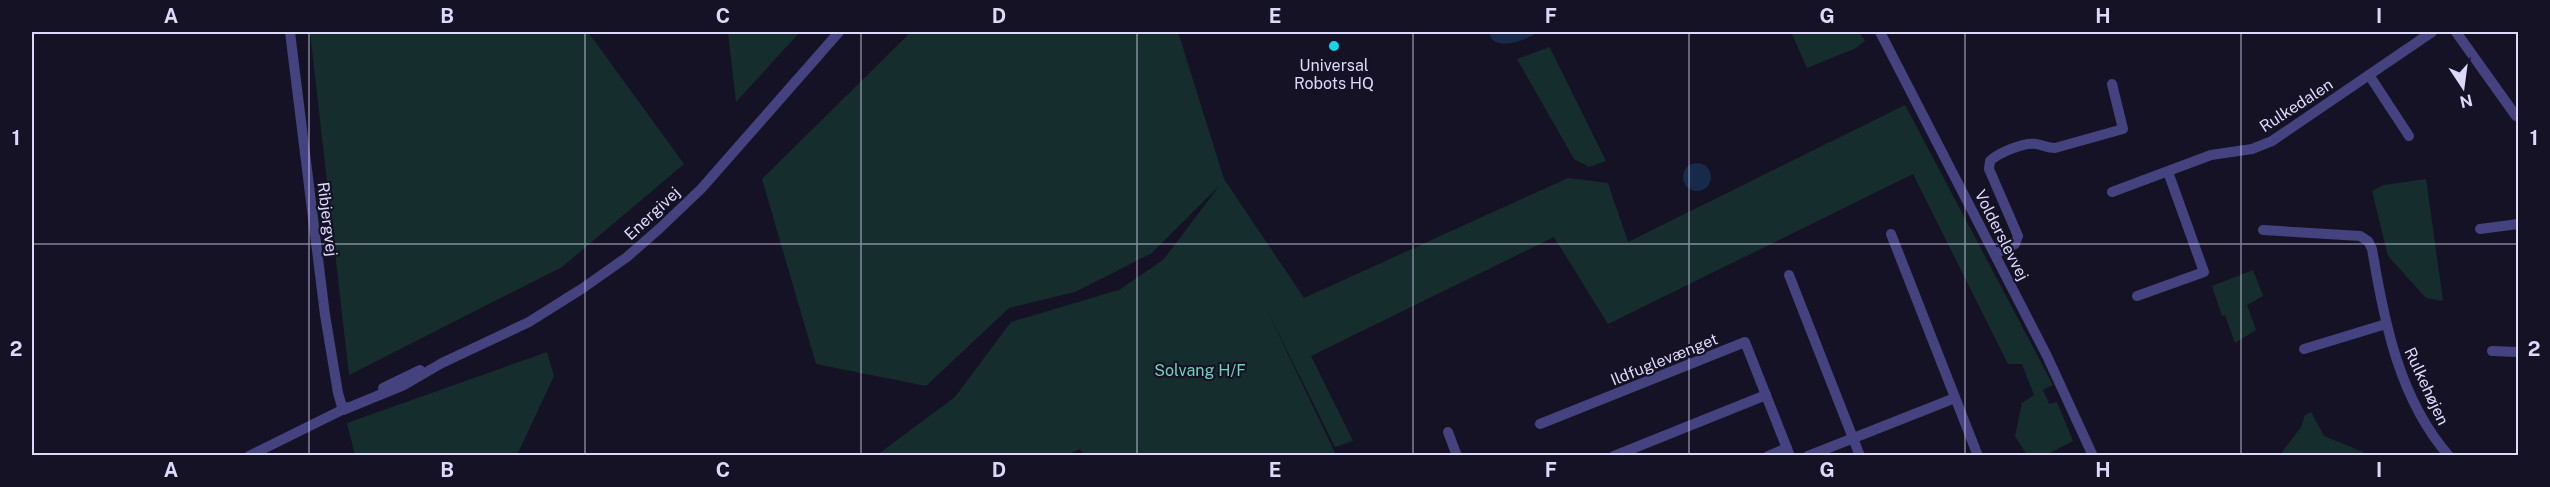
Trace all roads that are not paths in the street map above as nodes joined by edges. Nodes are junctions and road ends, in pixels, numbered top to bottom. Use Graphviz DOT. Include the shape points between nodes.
graph roads {
  1 [pos="290,32"];
  2 [pos="839,32"];
  3 [pos="1880,32"];
  4 [pos="2432,32"];
  5 [pos="2456,32"];
  6 [pos="2369,75"];
  7 [pos="2112,84"];
  8 [pos="2516,116"];
  9 [pos="2409,136"];
  10 [pos="2168,172"];
  11 [pos="2112,192"];
  12 [pos="2518,224"];
  13 [pos="2480,229"];
  14 [pos="2263,230"];
  15 [pos="1891,234"];
  16 [pos="1995,254"];
  17 [pos="1789,276"];
  18 [pos="2137,296"];
  19 [pos="2386,324"];
  20 [pos="2304,349"];
  21 [pos="2492,351"];
  22 [pos="2518,352"];
  23 [pos="1766,395"];
  24 [pos="1955,398"];
  25 [pos="343,410"];
  26 [pos="1540,424"];
  27 [pos="1448,432"];
  28 [pos="1853,438"];
  29 [pos="1788,452"];
  30 [pos="249,456"];
  31 [pos="1457,456"];
  32 [pos="1614,456"];
  33 [pos="1768,456"];
  34 [pos="1808,456"];
  35 [pos="1860,456"];
  36 [pos="1978,456"];
  37 [pos="2093,456"];
  38 [pos="2449,456"];
  1 -- 25 [label="street, Ribjergvej" via="325,315"];
  2 -- 25 [label="street, Energivej" via="701,189 627,257 529,322 404,385"];
  3 -- 16 [label="street, Volderslevvej"];
  4 -- 6 [label="street, Rulkedalen"];
  5 -- 8 [label="street"];
  6 -- 9 [label="street"];
  6 -- 10 [label="street, Rulkedalen" via="2272,141 2252,149 2211,155"];
  7 -- 16 [label="street" via="2123,129 2055,148 2024,145 1990,161 1989,169 2018,236 2015,244"];
  10 -- 11 [label="street, Rulkedalen"];
  10 -- 18 [label="street" via="2204,272"];
  12 -- 13 [label="street"];
  14 -- 19 [label="street, Rulkehøjen" via="2360,236 2368,241"];
  15 -- 24 [label="street"];
  16 -- 37 [label="street, Volderslevvej"];
  17 -- 28 [label="street"];
  19 -- 20 [label="street"];
  19 -- 38 [label="street, Rulkehøjen" via="2419,411"];
  21 -- 22 [label="street"];
  23 -- 26 [label="street, Ildfuglevænget" via="1745,342"];
  23 -- 29 [label="street, Ildfuglevænget"];
  23 -- 32 [label="street"];
  24 -- 28 [label="street"];
  24 -- 36 [label="street"];
  25 -- 30 [label="street, Energivej"];
  27 -- 31 [label="street"];
  28 -- 34 [label="street"];
  28 -- 35 [label="street"];
  29 -- 33 [label="street, Ildfuglevænget"];
}
